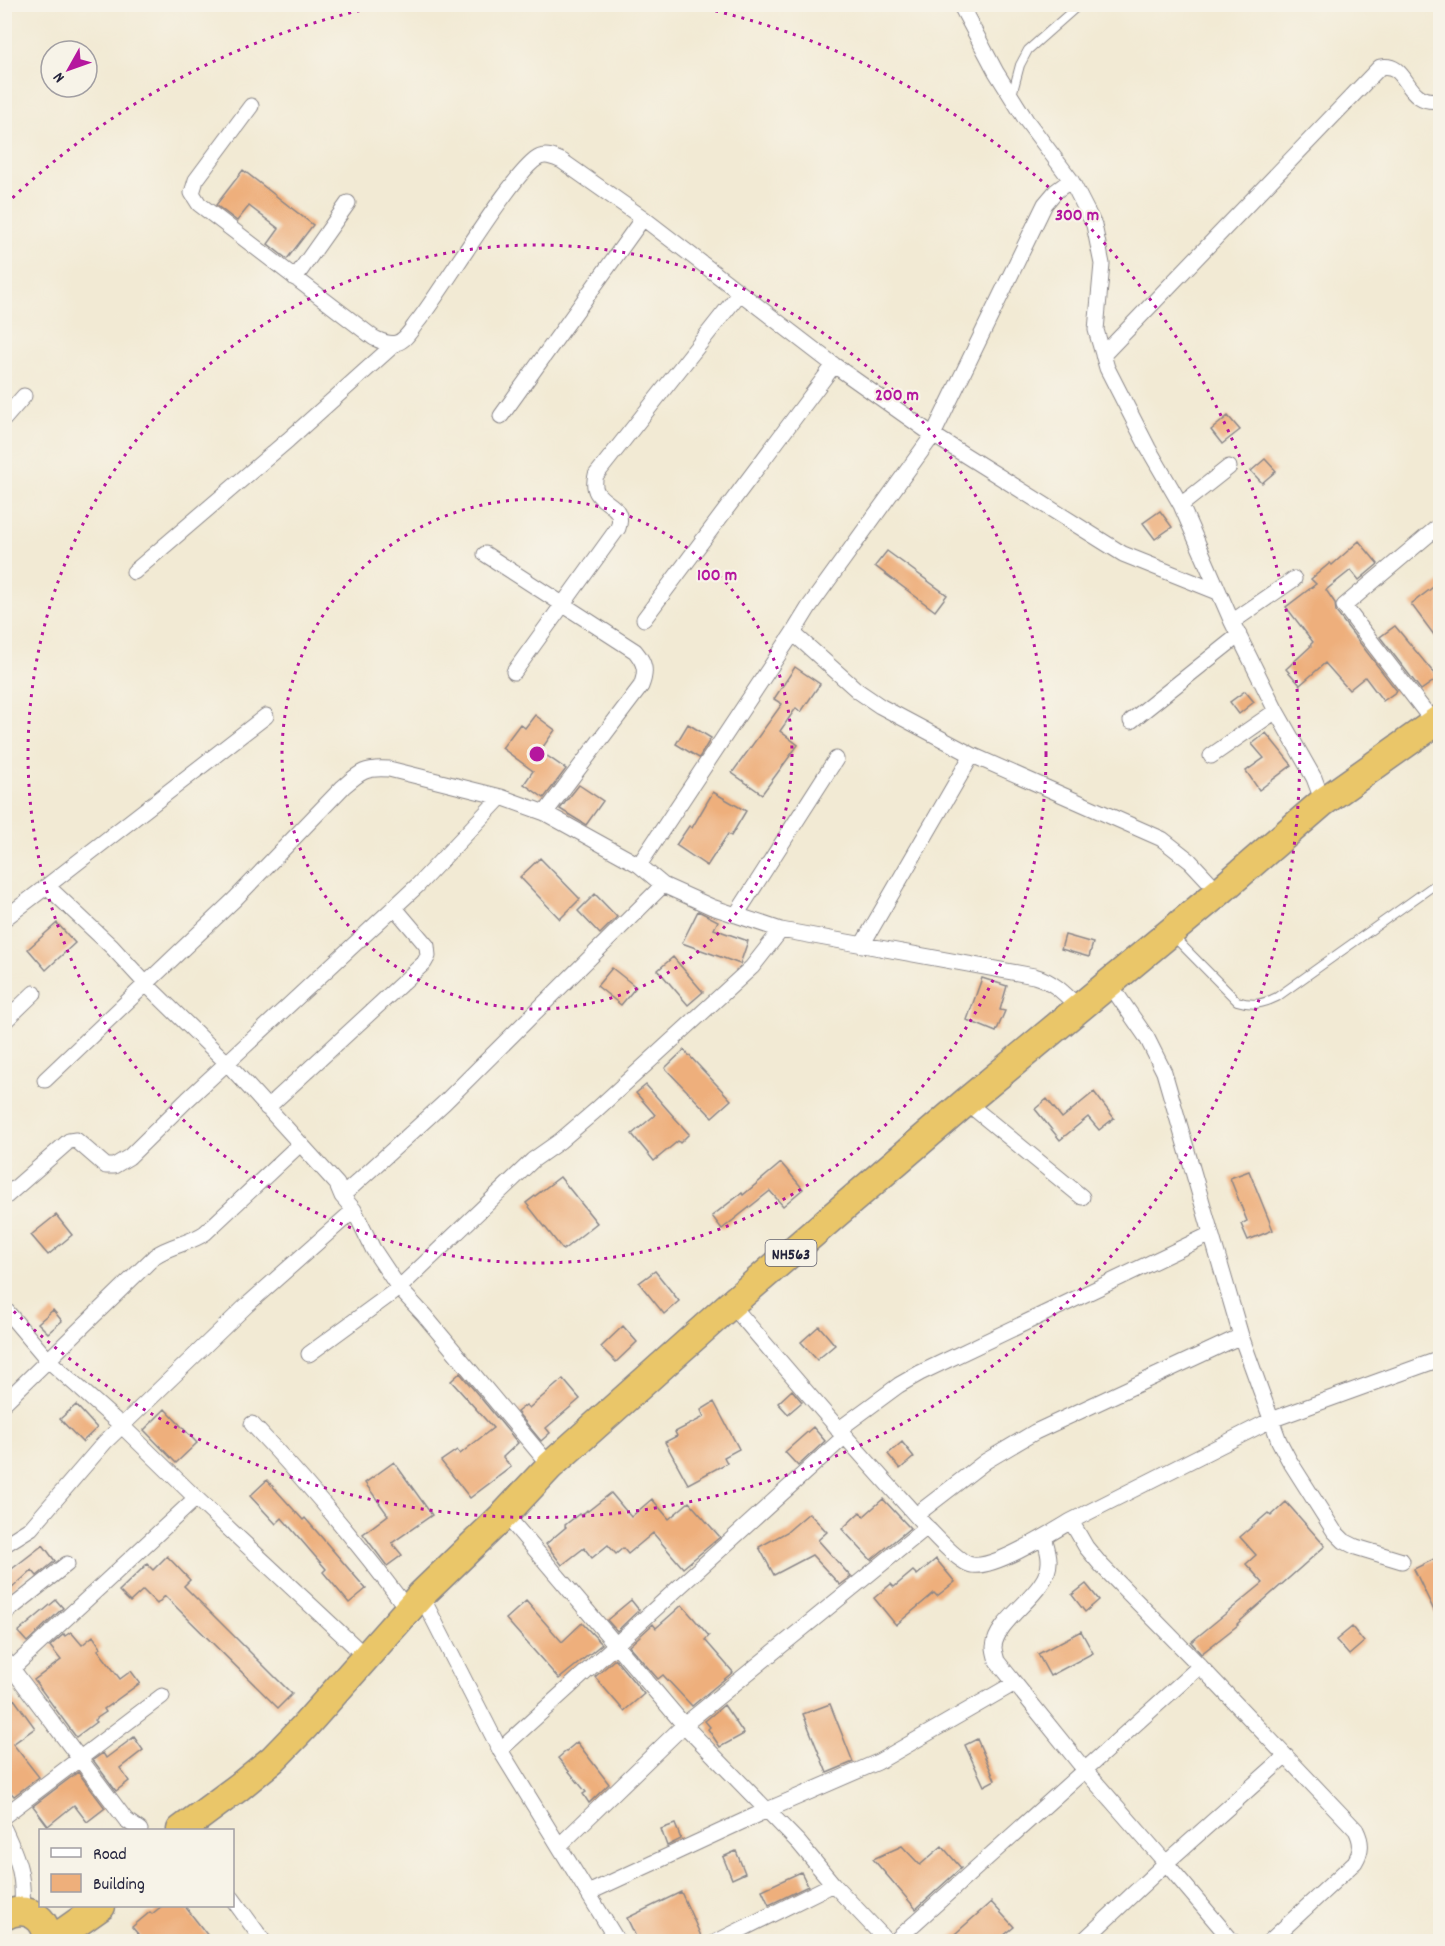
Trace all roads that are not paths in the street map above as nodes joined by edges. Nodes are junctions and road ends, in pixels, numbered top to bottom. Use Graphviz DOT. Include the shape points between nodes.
graph roads {
  1 [pos="960,4"];
  2 [pos="1080,4"];
  3 [pos="1011,96"];
  4 [pos="1440,100"];
  5 [pos="251,106"];
  6 [pos="1071,180"];
  7 [pos="348,203"];
  8 [pos="643,218"];
  9 [pos="295,278"];
  10 [pos="739,294"];
  11 [pos="396,344"];
  12 [pos="1103,355"];
  13 [pos="834,365"];
  14 [pos="24,396"];
  15 [pos="501,416"];
  16 [pos="4,419"];
  17 [pos="933,435"];
  18 [pos="1229,467"];
  19 [pos="1181,505"];
  20 [pos="1440,525"];
  21 [pos="485,554"];
  22 [pos="134,572"];
  23 [pos="1294,579"];
  24 [pos="1218,592"];
  25 [pos="562,604"];
  26 [pos="644,619"];
  27 [pos="1235,629"];
  28 [pos="793,633"];
  29 [pos="514,672"];
  30 [pos="1276,711"];
  31 [pos="266,716"];
  32 [pos="1131,721"];
  33 [pos="1437,721"];
  34 [pos="972,756"];
  35 [pos="1211,756"];
  36 [pos="836,759"];
  37 [pos="501,797"];
  38 [pos="1323,802"];
  39 [pos="545,813"];
  40 [pos="639,865"];
  41 [pos="1440,880"];
  42 [pos="663,885"];
  43 [pos="47,886"];
  44 [pos="1219,892"];
  45 [pos="394,907"];
  46 [pos="736,915"];
  47 [pos="4,919"];
  48 [pos="781,930"];
  49 [pos="1170,933"];
  50 [pos="862,945"];
  51 [pos="1109,982"];
  52 [pos="146,984"];
  53 [pos="34,993"];
  54 [pos="1078,1008"];
  55 [pos="4,1022"];
  56 [pos="227,1063"];
  57 [pos="45,1080"];
  58 [pos="966,1102"];
  59 [pos="267,1108"];
  60 [pos="300,1144"];
  61 [pos="342,1196"];
  62 [pos="1082,1197"];
  63 [pos="4,1198"];
  64 [pos="354,1210"];
  65 [pos="1211,1234"];
  66 [pos="399,1288"];
  67 [pos="732,1304"];
  68 [pos="4,1308"];
  69 [pos="1241,1336"];
  70 [pos="309,1354"];
  71 [pos="47,1359"];
  72 [pos="1440,1359"];
  73 [pos="4,1402"];
  74 [pos="1271,1420"];
  75 [pos="252,1424"];
  76 [pos="122,1426"];
  77 [pos="841,1433"];
  78 [pos="550,1466"];
  79 [pos="196,1498"];
  80 [pos="505,1514"];
  81 [pos="922,1521"];
  82 [pos="1071,1521"];
  83 [pos="1044,1537"];
  84 [pos="4,1545"];
  85 [pos="1402,1561"];
  86 [pos="67,1564"];
  87 [pos="414,1603"];
  88 [pos="4,1614"];
  89 [pos="614,1645"];
  90 [pos="366,1657"];
  91 [pos="1200,1666"];
  92 [pos="7,1668"];
  93 [pos="1015,1683"];
  94 [pos="162,1696"];
  95 [pos="684,1725"];
  96 [pos="500,1750"];
  97 [pos="1286,1756"];
  98 [pos="79,1759"];
  99 [pos="1084,1769"];
  100 [pos="765,1810"];
  101 [pos="4,1816"];
  102 [pos="4,1829"];
  103 [pos="139,1829"];
  104 [pos="183,1829"];
  105 [pos="559,1846"];
  106 [pos="1166,1863"];
  107 [pos="833,1884"];
  108 [pos="588,1893"];
  109 [pos="234,1901"];
  110 [pos="98,1907"];
  111 [pos="24,1910"];
  112 [pos="48,1941"];
  113 [pos="264,1941"];
  114 [pos="618,1941"];
  115 [pos="716,1941"];
  116 [pos="888,1941"];
  117 [pos="894,1941"];
  118 [pos="1082,1941"];
  119 [pos="1233,1941"];
  120 [pos="1269,1941"];
  1 -- 3 [label="street"];
  2 -- 3 [label="lane" via="1028,50"];
  3 -- 6 [label="street"];
  4 -- 12 [label="street" via="1420,99 1395,68 1380,67"];
  5 -- 9 [label="street" via="196,180 192,193 199,204"];
  6 -- 12 [label="street" via="1094,225 1100,247 1096,330"];
  6 -- 17 [label="street" via="1045,204"];
  7 -- 9 [label="street"];
  8 -- 10 [label="street"];
  8 -- 11 [label="street" via="562,161 542,156 531,162 514,182 431,305"];
  8 -- 15 [label="street"];
  9 -- 11 [label="street" via="374,338"];
  10 -- 13 [label="street"];
  10 -- 25 [label="street" via="596,476 595,491 616,508 621,520"];
  11 -- 22 [label="street"];
  12 -- 19 [label="street"];
  13 -- 17 [label="street"];
  13 -- 26 [label="street"];
  14 -- 16 [label="street"];
  17 -- 24 [label="street" via="1123,554"];
  17 -- 28 [label="street"];
  18 -- 19 [label="street"];
  19 -- 24 [label="street"];
  20 -- 33 [label="street" via="1344,606"];
  21 -- 25 [label="street"];
  23 -- 27 [label="street"];
  24 -- 27 [label="street"];
  25 -- 29 [label="street"];
  25 -- 39 [label="street" via="635,651 644,662 646,674 641,686"];
  27 -- 30 [label="street"];
  27 -- 32 [label="street"];
  28 -- 34 [label="street" via="858,691"];
  28 -- 40 [label="street"];
  30 -- 35 [label="street"];
  30 -- 38 [label="street" via="1314,778"];
  31 -- 43 [label="street"];
  33 -- 38 [label="highway, NH563"];
  34 -- 44 [label="street" via="1162,839"];
  34 -- 50 [label="street"];
  36 -- 46 [label="street"];
  37 -- 39 [label="street"];
  37 -- 45 [label="street"];
  37 -- 52 [label="street" via="389,769 371,768 357,775"];
  38 -- 44 [label="highway, NH563"];
  39 -- 40 [label="street"];
  40 -- 42 [label="street"];
  41 -- 49 [label="lane" via="1264,1004 1238,1001"];
  42 -- 46 [label="street"];
  42 -- 61 [label="street" via="451,1096"];
  43 -- 47 [label="street"];
  43 -- 52 [label="street" via="112,946"];
  44 -- 49 [label="highway, NH563"];
  45 -- 56 [label="street"];
  45 -- 59 [label="street" via="427,946 424,963"];
  46 -- 48 [label="street"];
  48 -- 50 [label="street"];
  48 -- 66 [label="street" via="752,967 595,1111 533,1160"];
  49 -- 51 [label="highway, NH563"];
  50 -- 54 [label="street" via="1044,978"];
  51 -- 54 [label="highway, NH563"];
  51 -- 65 [label="street" via="1147,1038 1164,1072"];
  52 -- 56 [label="street"];
  52 -- 57 [label="street"];
  53 -- 55 [label="street"];
  54 -- 58 [label="highway, NH563"];
  56 -- 59 [label="street"];
  56 -- 63 [label="street" via="121,1163 105,1166 76,1140 69,1141"];
  58 -- 62 [label="street"];
  58 -- 67 [label="highway, NH563"];
  59 -- 60 [label="street"];
  60 -- 61 [label="street" via="337,1184"];
  60 -- 71 [label="street" via="205,1233 195,1240 165,1248 155,1256"];
  61 -- 64 [label="street"];
  64 -- 66 [label="street" via="373,1249"];
  64 -- 76 [label="street" via="247,1305"];
  65 -- 69 [label="street"];
  65 -- 77 [label="street" via="921,1373 899,1385"];
  66 -- 70 [label="street"];
  66 -- 78 [label="street"];
  67 -- 77 [label="street"];
  67 -- 78 [label="highway, NH563"];
  68 -- 71 [label="street"];
  69 -- 74 [label="street"];
  69 -- 81 [label="street" via="1035,1432 986,1461"];
  71 -- 73 [label="street"];
  71 -- 76 [label="street"];
  72 -- 74 [label="street"];
  74 -- 82 [label="street"];
  74 -- 85 [label="street" via="1289,1460 1334,1531 1356,1547"];
  75 -- 87 [label="street"];
  76 -- 79 [label="street"];
  76 -- 84 [label="street" via="31,1528"];
  77 -- 81 [label="street"];
  77 -- 89 [label="street"];
  78 -- 80 [label="highway, NH563"];
  79 -- 90 [label="street"];
  79 -- 92 [label="street"];
  80 -- 87 [label="highway, NH563"];
  80 -- 89 [label="street"];
  81 -- 83 [label="street" via="964,1563 974,1566 988,1564"];
  81 -- 95 [label="street"];
  82 -- 83 [label="street"];
  82 -- 91 [label="street" via="1101,1565"];
  83 -- 93 [label="street" via="1050,1562 1046,1573 1039,1587 998,1634 994,1647 997,1661"];
  86 -- 88 [label="street"];
  87 -- 90 [label="highway, NH563"];
  87 -- 96 [label="street"];
  89 -- 95 [label="street"];
  89 -- 96 [label="street"];
  90 -- 104 [label="highway, NH563" via="273,1759"];
  91 -- 97 [label="street"];
  91 -- 99 [label="street"];
  92 -- 98 [label="street"];
  93 -- 99 [label="street"];
  93 -- 100 [label="street" via="894,1755"];
  94 -- 98 [label="street"];
  95 -- 100 [label="street"];
  95 -- 105 [label="street"];
  96 -- 105 [label="street"];
  97 -- 106 [label="street"];
  97 -- 120 [label="street" via="1356,1830 1361,1840 1360,1852 1355,1862"];
  98 -- 101 [label="street"];
  98 -- 103 [label="street" via="126,1820"];
  99 -- 106 [label="street"];
  99 -- 117 [label="street"];
  100 -- 107 [label="street"];
  100 -- 108 [label="street"];
  102 -- 111 [label="street" via="20,1863"];
  105 -- 108 [label="street"];
  106 -- 118 [label="street"];
  106 -- 119 [label="street"];
  107 -- 115 [label="street"];
  107 -- 116 [label="street"];
  108 -- 114 [label="street"];
  109 -- 113 [label="street"];
  110 -- 112 [label="highway"];
  111 -- 112 [label="highway" via="42,1921"];
}
